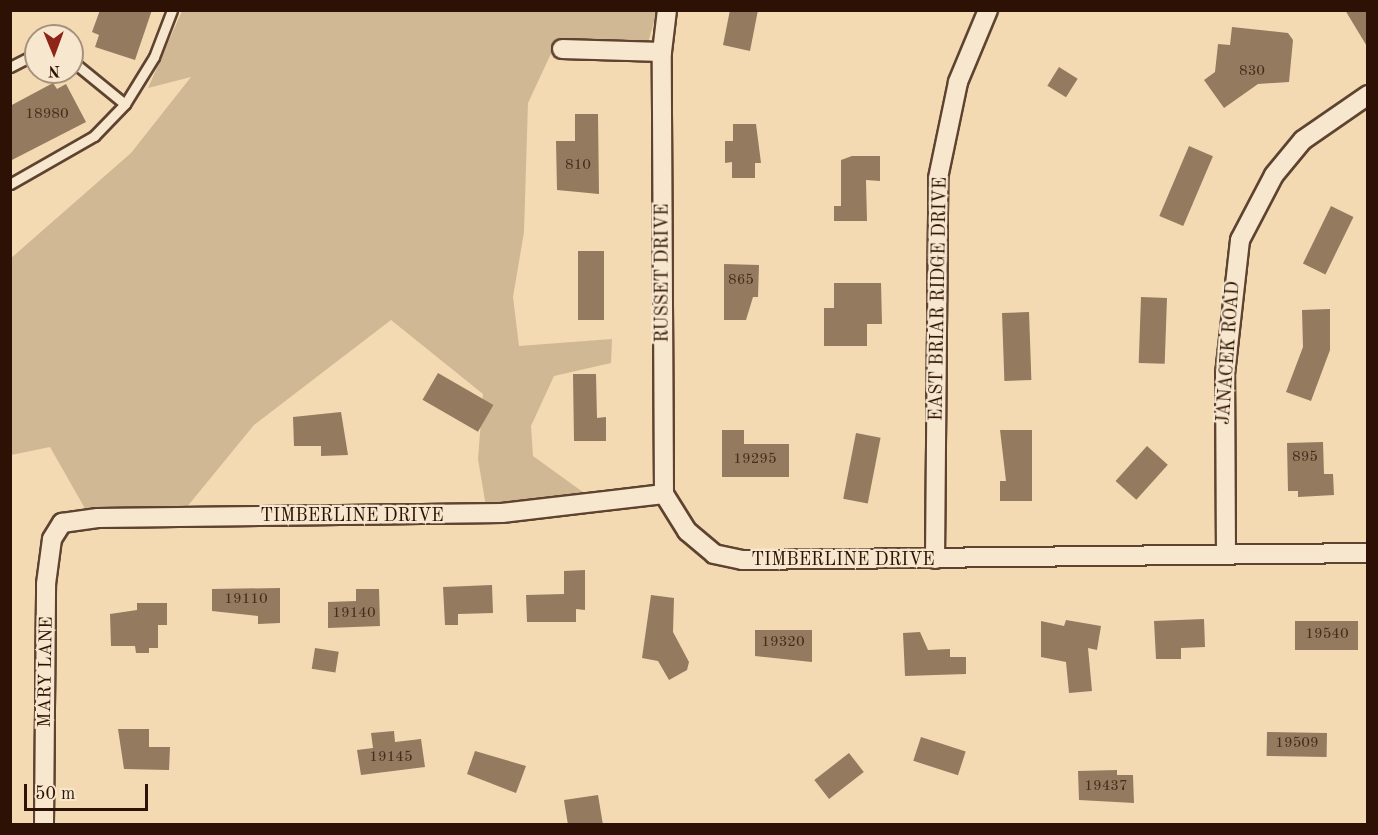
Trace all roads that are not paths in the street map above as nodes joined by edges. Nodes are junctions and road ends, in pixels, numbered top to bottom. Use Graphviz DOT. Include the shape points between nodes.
graph roads {
  1 [pos="172,10"];
  2 [pos="667,10"];
  3 [pos="988,10"];
  4 [pos="562,49"];
  5 [pos="662,52"];
  6 [pos="24,60"];
  7 [pos="10,67"];
  8 [pos="84,71"];
  9 [pos="1368,95"];
  10 [pos="125,104"];
  11 [pos="10,184"];
  12 [pos="664,494"];
  13 [pos="62,523"];
  14 [pos="1368,554"];
  15 [pos="1226,555"];
  16 [pos="936,559"];
  17 [pos="44,825"];
  1 -- 10 [label="lane" via="154,57"];
  2 -- 5 [label="street, RUSSET DRIVE"];
  3 -- 16 [label="street, EAST BRIAR RIDGE DRIVE" via="958,82 938,178"];
  4 -- 5 [label="street"];
  5 -- 12 [label="street, RUSSET DRIVE"];
  6 -- 7 [label="lane"];
  8 -- 10 [label="lane"];
  9 -- 15 [label="street, JANACEK ROAD" via="1303,140 1274,175 1240,240 1225,374"];
  10 -- 11 [label="lane" via="94,136"];
  12 -- 13 [label="street, TIMBERLINE DRIVE" via="502,513 98,518"];
  12 -- 16 [label="street, TIMBERLINE DRIVE" via="687,531 714,554 826,563"];
  13 -- 17 [label="street, MARY LANE" via="52,539 46,584"];
  14 -- 15 [label="street, TIMBERLINE DRIVE"];
  15 -- 16 [label="street, TIMBERLINE DRIVE"];
}
